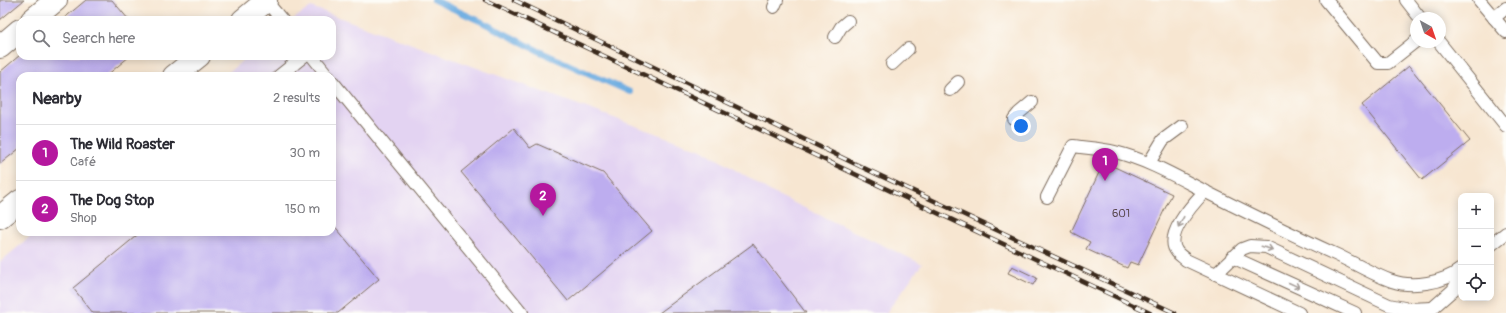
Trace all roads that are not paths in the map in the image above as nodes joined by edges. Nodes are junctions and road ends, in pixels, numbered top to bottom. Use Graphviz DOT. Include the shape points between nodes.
graph roads {
  1 [pos="56,0"];
  2 [pos="1326,0"];
  3 [pos="1406,0"];
  4 [pos="1479,0"];
  5 [pos="266,1"];
  6 [pos="1506,8"];
  7 [pos="1415,12"];
  8 [pos="37,16"];
  9 [pos="248,16"];
  10 [pos="279,16"];
  11 [pos="1494,18"];
  12 [pos="848,21"];
  13 [pos="1506,32"];
  14 [pos="16,33"];
  15 [pos="835,37"];
  16 [pos="1410,46"];
  17 [pos="0,47"];
  18 [pos="1444,48"];
  19 [pos="908,49"];
  20 [pos="194,60"];
  21 [pos="299,60"];
  22 [pos="315,60"];
  23 [pos="892,64"];
  24 [pos="179,72"];
  25 [pos="284,72"];
  26 [pos="325,72"];
  27 [pos="336,86"];
  28 [pos="1032,102"];
  29 [pos="1014,119"];
  30 [pos="1182,126"];
  31 [pos="1506,126"];
  32 [pos="1150,163"];
  33 [pos="1205,191"];
  34 [pos="1047,197"];
  35 [pos="16,204"];
  36 [pos="0,217"];
  37 [pos="1506,233"];
  38 [pos="1494,243"];
  39 [pos="1232,257"];
  40 [pos="1458,271"];
  41 [pos="1216,274"];
  42 [pos="1458,282"];
  43 [pos="1430,310"];
  44 [pos="522,313"];
  45 [pos="1299,313"];
  46 [pos="1355,313"];
  47 [pos="1420,313"];
  1 -- 8 [label="street"];
  2 -- 16 [label="lane" via="1378,63 1388,63"];
  3 -- 7 [label="lane"];
  4 -- 11 [label="lane"];
  5 -- 9 [label="street"];
  5 -- 10 [label="lane"];
  6 -- 11 [label="lane"];
  11 -- 13 [label="lane"];
  12 -- 15 [label="lane"];
  14 -- 17 [label="street"];
  18 -- 31 [label="lane"];
  19 -- 23 [label="lane"];
  20 -- 24 [label="street"];
  21 -- 25 [label="lane"];
  22 -- 26 [label="lane"];
  27 -- 44 [label="lane"];
  28 -- 29 [label="lane"];
  30 -- 32 [label="lane" via="1163,140"];
  32 -- 33 [label="lane"];
  32 -- 34 [label="lane" via="1115,152 1073,146"];
  33 -- 40 [label="lane" via="1392,281 1431,282"];
  33 -- 41 [label="lane, one-way" via="1182,218 1173,238 1176,251 1186,260"];
  35 -- 36 [label="street"];
  37 -- 38 [label="lane"];
  39 -- 41 [label="lane"];
  39 -- 43 [label="lane, one-way" via="1250,246 1266,247 1389,305"];
  39 -- 46 [label="lane, one-way"];
  41 -- 45 [label="lane"];
  42 -- 43 [label="lane" via="1453,290"];
  43 -- 47 [label="lane"];
}
